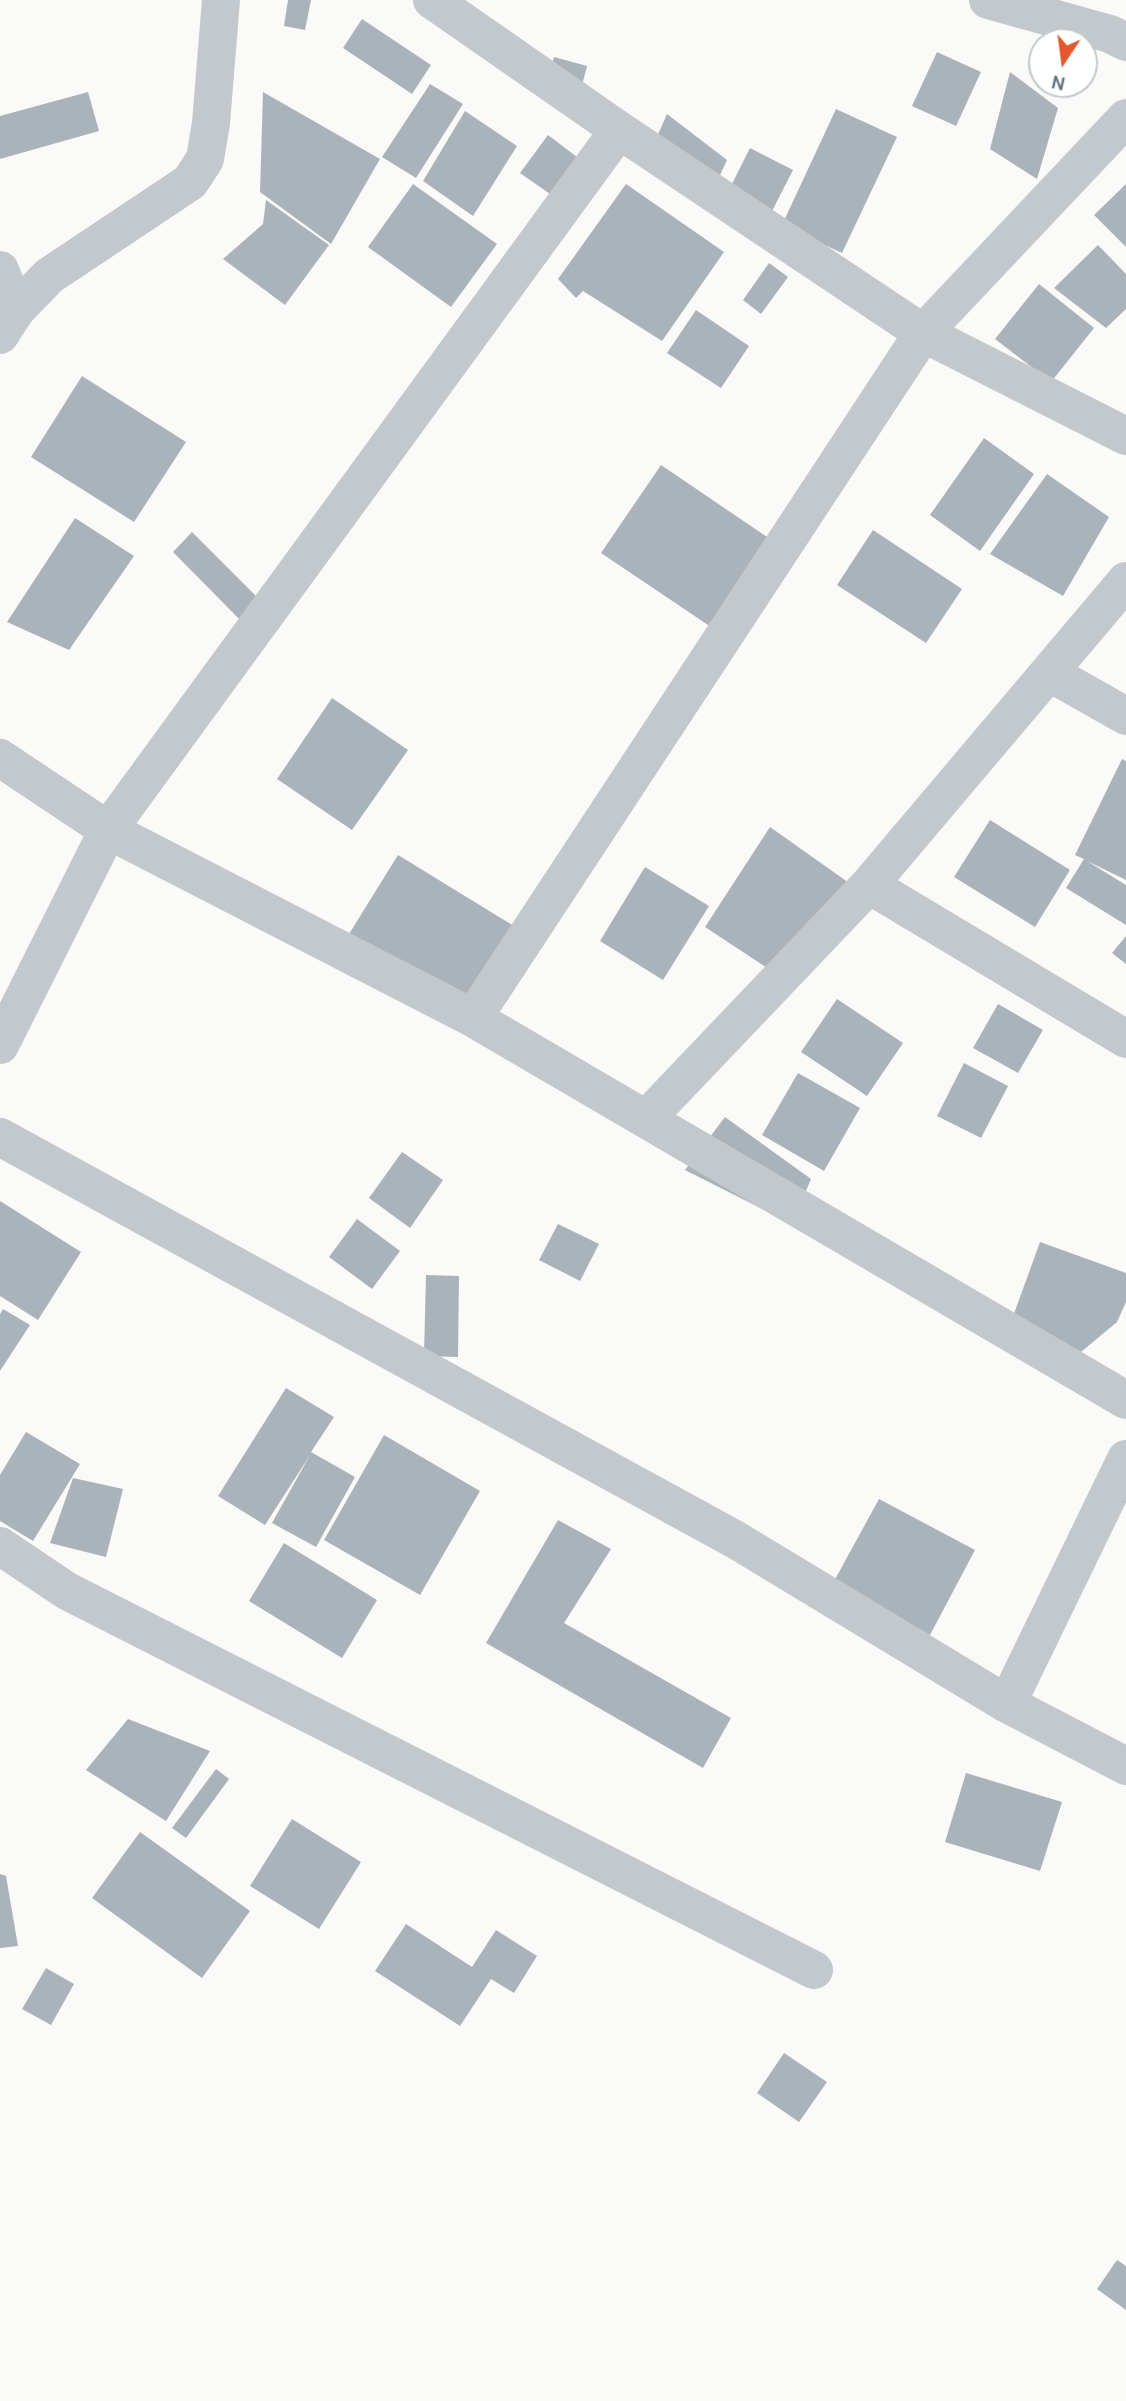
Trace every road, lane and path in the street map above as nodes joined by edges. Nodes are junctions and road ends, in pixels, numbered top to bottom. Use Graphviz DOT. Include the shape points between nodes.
graph roads {
  1 [pos="221,0"];
  2 [pos="432,0"];
  3 [pos="988,0"];
  4 [pos="1126,42"];
  5 [pos="1126,118"];
  6 [pos="619,131"];
  7 [pos="0,270"];
  8 [pos="8,322"];
  9 [pos="923,333"];
  10 [pos="1126,436"];
  11 [pos="1126,581"];
  12 [pos="1050,673"];
  13 [pos="1126,716"];
  14 [pos="0,758"];
  15 [pos="108,830"];
  16 [pos="869,885"];
  17 [pos="473,1018"];
  18 [pos="1126,1039"];
  19 [pos="0,1045"];
  20 [pos="646,1119"];
  21 [pos="0,1137"];
  22 [pos="1126,1400"];
  23 [pos="1126,1459"];
  24 [pos="0,1546"];
  25 [pos="1007,1704"];
  26 [pos="1126,1766"];
  27 [pos="814,1970"];
  1 -- 8 [label="street" via="205,159 190,182 49,276"];
  2 -- 6 [label="street"];
  3 -- 4 [label="street"];
  5 -- 9 [label="street"];
  6 -- 9 [label="street"];
  6 -- 15 [label="street"];
  7 -- 8 [label="street"];
  9 -- 10 [label="street"];
  9 -- 17 [label="street"];
  11 -- 12 [label="street"];
  12 -- 13 [label="street"];
  12 -- 16 [label="street"];
  14 -- 15 [label="street"];
  15 -- 17 [label="street"];
  15 -- 19 [label="street"];
  16 -- 18 [label="street"];
  16 -- 20 [label="street"];
  17 -- 20 [label="street"];
  20 -- 22 [label="street"];
  21 -- 25 [label="street" via="736,1540"];
  23 -- 25 [label="street"];
  24 -- 27 [label="street" via="79,1598"];
  25 -- 26 [label="street"];
}
